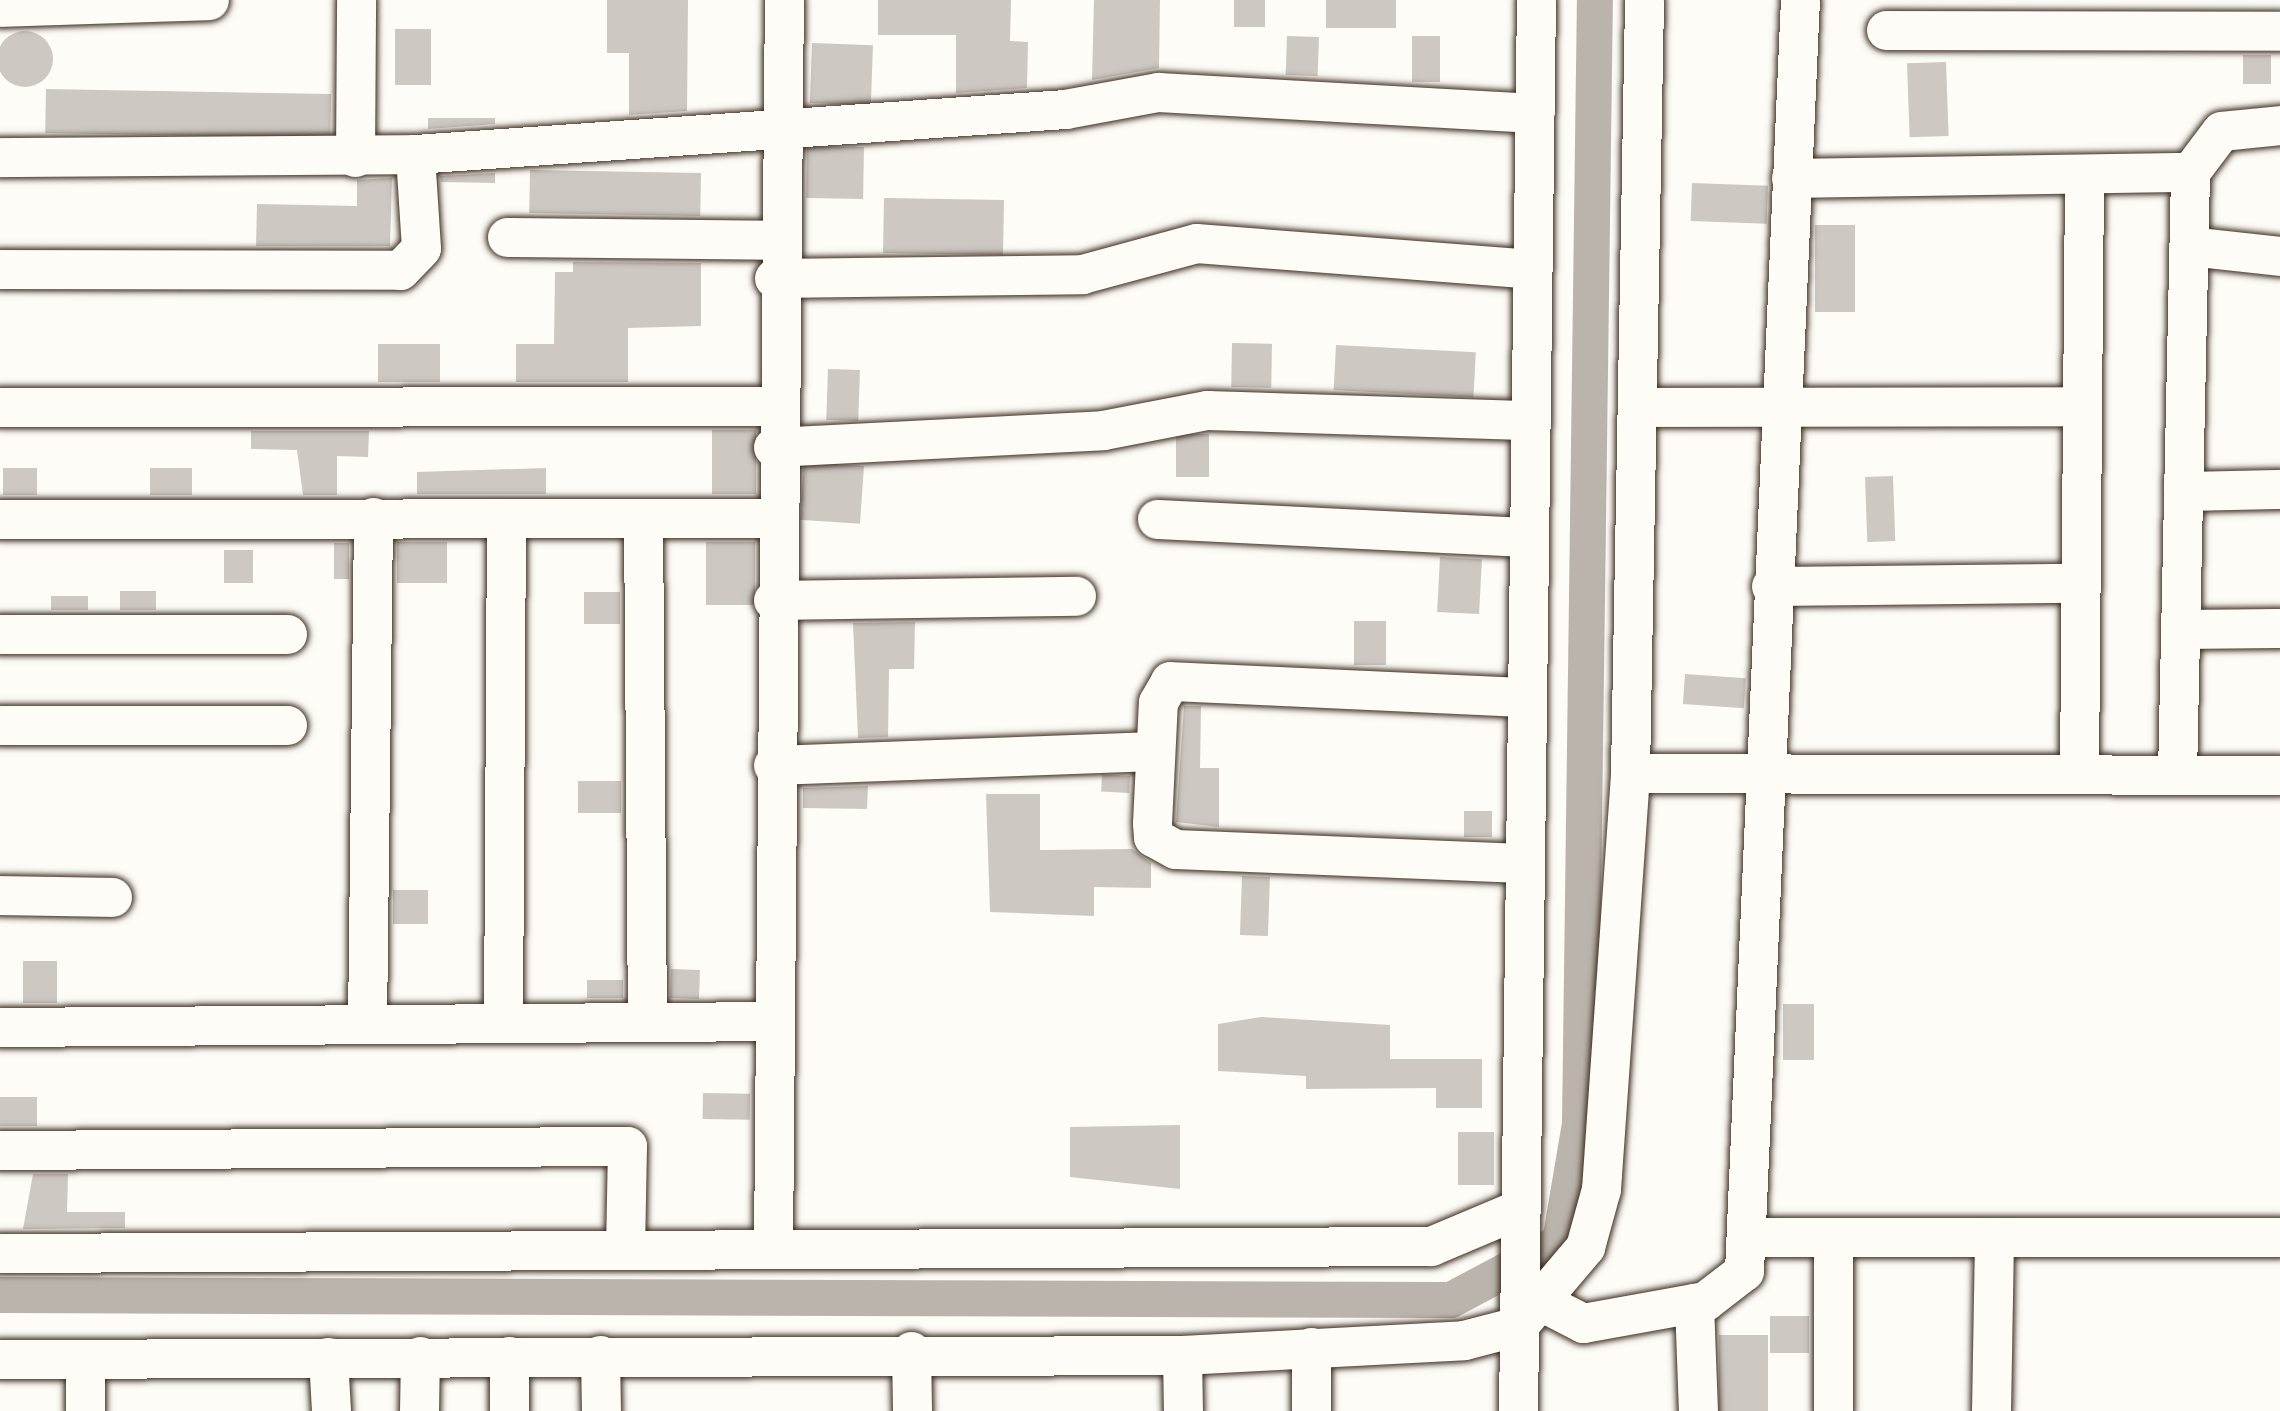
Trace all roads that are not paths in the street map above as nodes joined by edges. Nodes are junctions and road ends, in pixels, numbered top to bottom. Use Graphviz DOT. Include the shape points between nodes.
graph roads {
  1 [pos="209,0"];
  2 [pos="356,0"];
  3 [pos="784,0"];
  4 [pos="1535,0"];
  5 [pos="1644,0"];
  6 [pos="1800,0"];
  7 [pos="0,7"];
  8 [pos="2208,15"];
  9 [pos="1886,30"];
  10 [pos="2280,31"];
  11 [pos="1534,113"];
  12 [pos="783,124"];
  13 [pos="2280,125"];
  14 [pos="415,154"];
  15 [pos="0,157"];
  16 [pos="356,157"];
  17 [pos="2190,172"];
  18 [pos="2084,174"];
  19 [pos="1791,178"];
  20 [pos="507,237"];
  21 [pos="2188,246"];
  22 [pos="2280,256"];
  23 [pos="775,259"];
  24 [pos="0,268"];
  25 [pos="1532,269"];
  26 [pos="773,406"];
  27 [pos="2080,406"];
  28 [pos="0,407"];
  29 [pos="1640,407"];
  30 [pos="1778,407"];
  31 [pos="1531,419"];
  32 [pos="773,447"];
  33 [pos="2280,489"];
  34 [pos="2183,490"];
  35 [pos="373,517"];
  36 [pos="506,518"];
  37 [pos="643,518"];
  38 [pos="773,518"];
  39 [pos="0,519"];
  40 [pos="1157,519"];
  41 [pos="1527,537"];
  42 [pos="2079,583"];
  43 [pos="1771,586"];
  44 [pos="1076,596"];
  45 [pos="773,600"];
  46 [pos="2180,628"];
  47 [pos="2280,628"];
  48 [pos="0,634"];
  49 [pos="287,634"];
  50 [pos="1525,698"];
  51 [pos="287,724"];
  52 [pos="0,725"];
  53 [pos="1155,751"];
  54 [pos="773,764"];
  55 [pos="1630,773"];
  56 [pos="1763,773"];
  57 [pos="2079,774"];
  58 [pos="2177,775"];
  59 [pos="2280,775"];
  60 [pos="1522,863"];
  61 [pos="0,895"];
  62 [pos="112,896"];
  63 [pos="773,1021"];
  64 [pos="647,1022"];
  65 [pos="502,1023"];
  66 [pos="367,1024"];
  67 [pos="0,1027"];
  68 [pos="0,1150"];
  69 [pos="1515,1217"];
  70 [pos="1748,1237"];
  71 [pos="1833,1237"];
  72 [pos="1994,1237"];
  73 [pos="2280,1237"];
  74 [pos="773,1249"];
  75 [pos="625,1250"];
  76 [pos="0,1253"];
  77 [pos="1694,1303"];
  78 [pos="1526,1311"];
  79 [pos="1311,1348"];
  80 [pos="911,1352"];
  81 [pos="600,1355"];
  82 [pos="1182,1355"];
  83 [pos="420,1356"];
  84 [pos="508,1356"];
  85 [pos="328,1358"];
  86 [pos="0,1359"];
  87 [pos="85,1359"];
  88 [pos="86,1411"];
  89 [pos="331,1411"];
  90 [pos="419,1411"];
  91 [pos="509,1411"];
  92 [pos="601,1411"];
  93 [pos="912,1411"];
  94 [pos="1184,1411"];
  95 [pos="1311,1411"];
  96 [pos="1518,1411"];
  97 [pos="1698,1411"];
  98 [pos="1833,1411"];
  99 [pos="1991,1411"];
  1 -- 7 [label="street"];
  2 -- 16 [label="street"];
  3 -- 12 [label="street"];
  4 -- 11 [label="street"];
  5 -- 29 [label="street"];
  6 -- 19 [label="street"];
  8 -- 9 [label="street"];
  8 -- 10 [label="street"];
  11 -- 12 [label="street" via="1158,92 1065,109"];
  11 -- 25 [label="street"];
  12 -- 14 [label="street"];
  12 -- 23 [label="street"];
  13 -- 17 [label="street" via="2221,131"];
  14 -- 16 [label="street"];
  14 -- 24 [label="street" via="421,248 400,270"];
  15 -- 16 [label="street"];
  17 -- 18 [label="street"];
  17 -- 21 [label="street"];
  18 -- 19 [label="street"];
  18 -- 27 [label="street"];
  19 -- 30 [label="street"];
  20 -- 23 [label="street"];
  21 -- 22 [label="street"];
  21 -- 34 [label="street"];
  23 -- 25 [label="street" via="1082,274 1196,243"];
  23 -- 26 [label="street"];
  25 -- 31 [label="street"];
  26 -- 28 [label="street"];
  26 -- 32 [label="street"];
  27 -- 30 [label="street"];
  27 -- 42 [label="street"];
  29 -- 30 [label="street"];
  29 -- 55 [label="street"];
  30 -- 43 [label="street"];
  31 -- 32 [label="street" via="1207,410 1103,430"];
  31 -- 41 [label="street"];
  32 -- 38 [label="street"];
  33 -- 34 [label="street"];
  34 -- 46 [label="street"];
  35 -- 36 [label="street"];
  35 -- 39 [label="street"];
  35 -- 66 [label="street"];
  36 -- 37 [label="street"];
  36 -- 65 [label="street"];
  37 -- 38 [label="street"];
  37 -- 64 [label="street"];
  38 -- 45 [label="street"];
  40 -- 41 [label="street"];
  41 -- 50 [label="street"];
  42 -- 43 [label="street"];
  42 -- 57 [label="street"];
  43 -- 56 [label="street"];
  44 -- 45 [label="street"];
  45 -- 54 [label="street"];
  46 -- 47 [label="street"];
  46 -- 58 [label="street"];
  48 -- 49 [label="street"];
  50 -- 53 [label="street" via="1170,681"];
  50 -- 60 [label="street"];
  51 -- 52 [label="street"];
  53 -- 54 [label="street"];
  53 -- 60 [label="street" via="1153,837 1175,849"];
  54 -- 63 [label="street"];
  55 -- 56 [label="street"];
  55 -- 78 [label="street" via="1601,1190 1585,1246"];
  56 -- 57 [label="street"];
  56 -- 70 [label="street"];
  57 -- 58 [label="street"];
  58 -- 59 [label="street"];
  60 -- 69 [label="street"];
  61 -- 62 [label="street"];
  63 -- 64 [label="street"];
  63 -- 74 [label="street"];
  64 -- 65 [label="street"];
  65 -- 66 [label="street"];
  66 -- 67 [label="street"];
  68 -- 75 [label="street" via="627,1146"];
  69 -- 74 [label="street" via="1431,1246"];
  69 -- 78 [label="street"];
  70 -- 71 [label="street"];
  70 -- 77 [label="street" via="1730,1288"];
  71 -- 72 [label="street"];
  71 -- 98 [label="street"];
  72 -- 73 [label="street"];
  72 -- 99 [label="street"];
  74 -- 75 [label="street"];
  75 -- 76 [label="street"];
  77 -- 78 [label="street" via="1583,1323"];
  77 -- 97 [label="street"];
  78 -- 79 [label="street"];
  78 -- 96 [label="street"];
  79 -- 82 [label="street"];
  79 -- 95 [label="street"];
  80 -- 81 [label="street"];
  80 -- 82 [label="street"];
  80 -- 93 [label="street"];
  81 -- 84 [label="street"];
  81 -- 92 [label="street"];
  82 -- 94 [label="street"];
  83 -- 84 [label="street"];
  83 -- 85 [label="street"];
  83 -- 90 [label="street"];
  84 -- 91 [label="street"];
  85 -- 87 [label="street"];
  85 -- 89 [label="street"];
  86 -- 87 [label="street"];
  87 -- 88 [label="street"];
}
